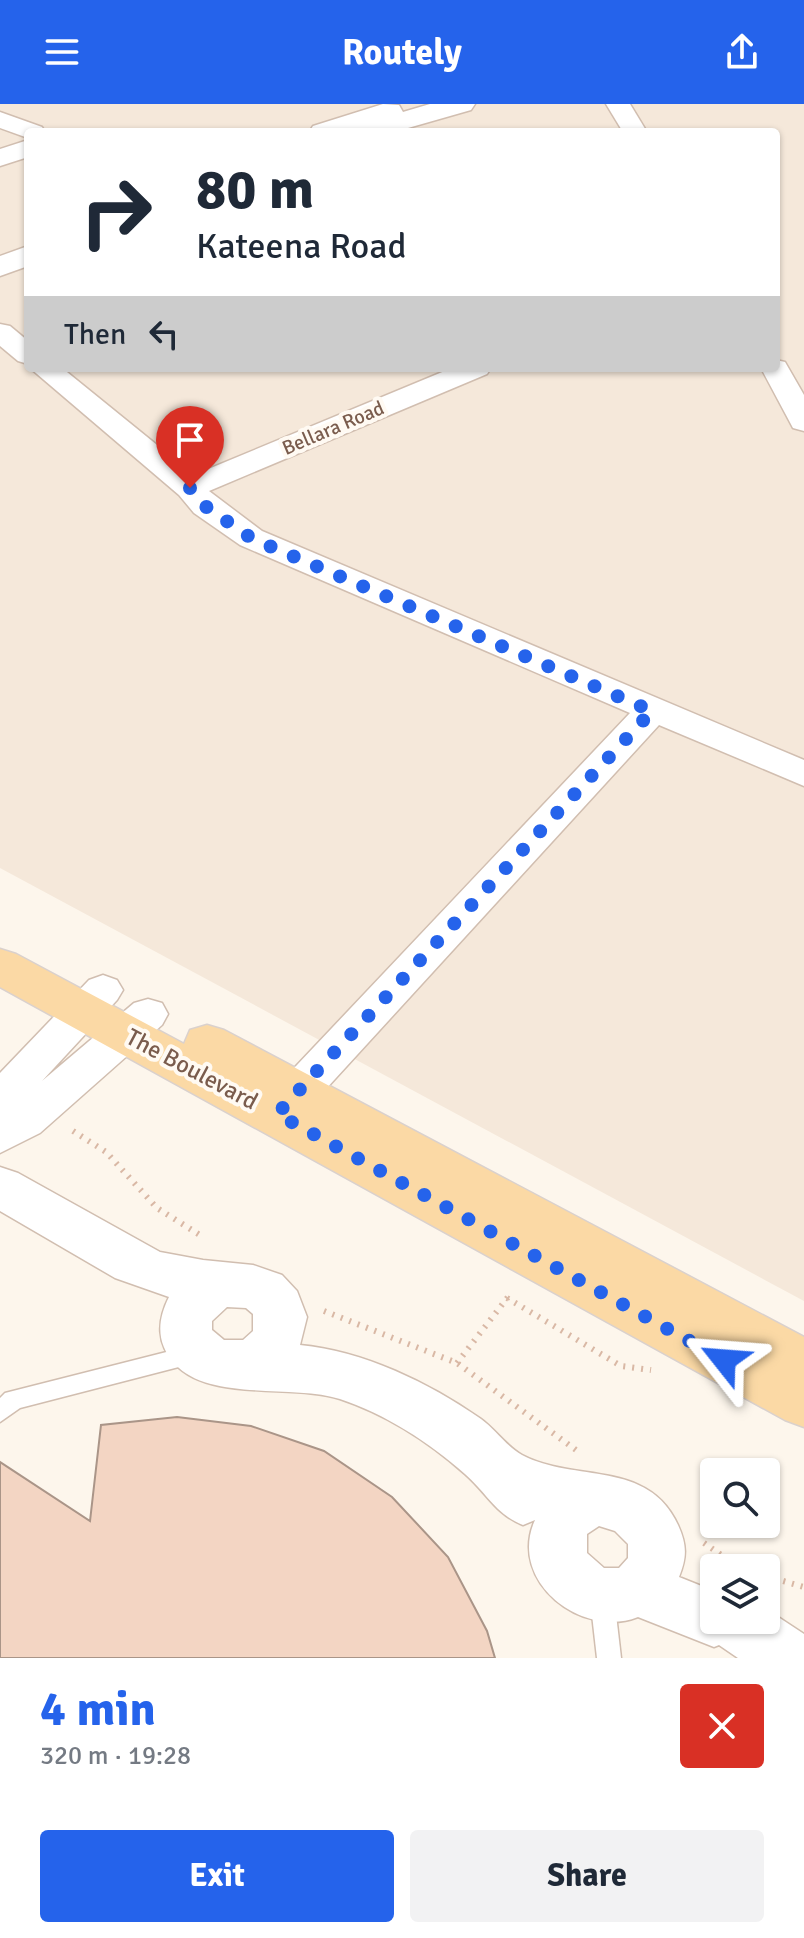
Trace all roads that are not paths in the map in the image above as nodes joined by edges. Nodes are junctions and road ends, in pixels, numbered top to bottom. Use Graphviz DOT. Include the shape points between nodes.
graph roads {
  1 [pos="412,104"];
  2 [pos="461,104"];
  3 [pos="618,104"];
  4 [pos="0,119"];
  5 [pos="24,128"];
  6 [pos="336,128"];
  7 [pos="377,128"];
  8 [pos="633,128"];
  9 [pos="24,149"];
  10 [pos="0,158"];
  11 [pos="24,244"];
  12 [pos="0,253"];
  13 [pos="24,257"];
  14 [pos="0,267"];
  15 [pos="0,332"];
  16 [pos="24,352"];
  17 [pos="780,362"];
  18 [pos="804,362"];
  19 [pos="49,372"];
  20 [pos="467,372"];
  21 [pos="777,372"];
  22 [pos="804,422"];
  23 [pos="190,488"];
  24 [pos="652,711"];
  25 [pos="804,774"];
  26 [pos="0,933"];
  27 [pos="0,966"];
  28 [pos="115,1012"];
  29 [pos="289,1102"];
  30 [pos="20,1104"];
  31 [pos="0,1136"];
  32 [pos="0,1187"];
  33 [pos="216,1263"];
  34 [pos="145,1268"];
  35 [pos="296,1312"];
  36 [pos="209,1348"];
  37 [pos="804,1364"];
  38 [pos="340,1375"];
  39 [pos="804,1403"];
  40 [pos="0,1412"];
  41 [pos="507,1476"];
  42 [pos="590,1478"];
  43 [pos="555,1544"];
  44 [pos="650,1571"];
  45 [pos="700,1603"];
  46 [pos="609,1658"];
  1 -- 6 [label="street"];
  2 -- 7 [label="street"];
  3 -- 8 [label="street"];
  4 -- 5 [label="street"];
  9 -- 10 [label="street"];
  11 -- 12 [label="street"];
  13 -- 14 [label="street"];
  15 -- 16 [label="street"];
  17 -- 18 [label="street"];
  19 -- 23 [label="street"];
  20 -- 23 [label="street, Bellara Road"];
  21 -- 22 [label="street"];
  23 -- 24 [label="street" via="205,506 251,538"];
  24 -- 25 [label="street"];
  24 -- 29 [label="street"];
  26 -- 28 [label="main road, The Boulevard"];
  27 -- 28 [label="main road, The Boulevard"];
  28 -- 29 [label="main road, The Boulevard"];
  28 -- 30 [label="street"];
  29 -- 37 [label="main road, The Boulevard" via="557,1233"];
  29 -- 39 [label="main road, The Boulevard" via="537,1259"];
  30 -- 31 [label="street"];
  32 -- 34 [label="street"];
  33 -- 34 [label="street"];
  33 -- 35 [label="street" via="241,1284"];
  33 -- 36 [label="street" via="192,1307"];
  34 -- 36 [label="street"];
  35 -- 36 [label="street" via="260,1358"];
  35 -- 38 [label="street"];
  36 -- 38 [label="street"];
  36 -- 40 [label="lane" via="13,1400"];
  38 -- 41 [label="street" via="437,1418"];
  41 -- 42 [label="street"];
  41 -- 43 [label="street"];
  42 -- 43 [label="street" via="561,1524"];
  42 -- 44 [label="street" via="611,1501 649,1523 658,1544"];
  43 -- 44 [label="street" via="558,1561 583,1589"];
  44 -- 45 [label="street"];
  44 -- 46 [label="lane"];
}
